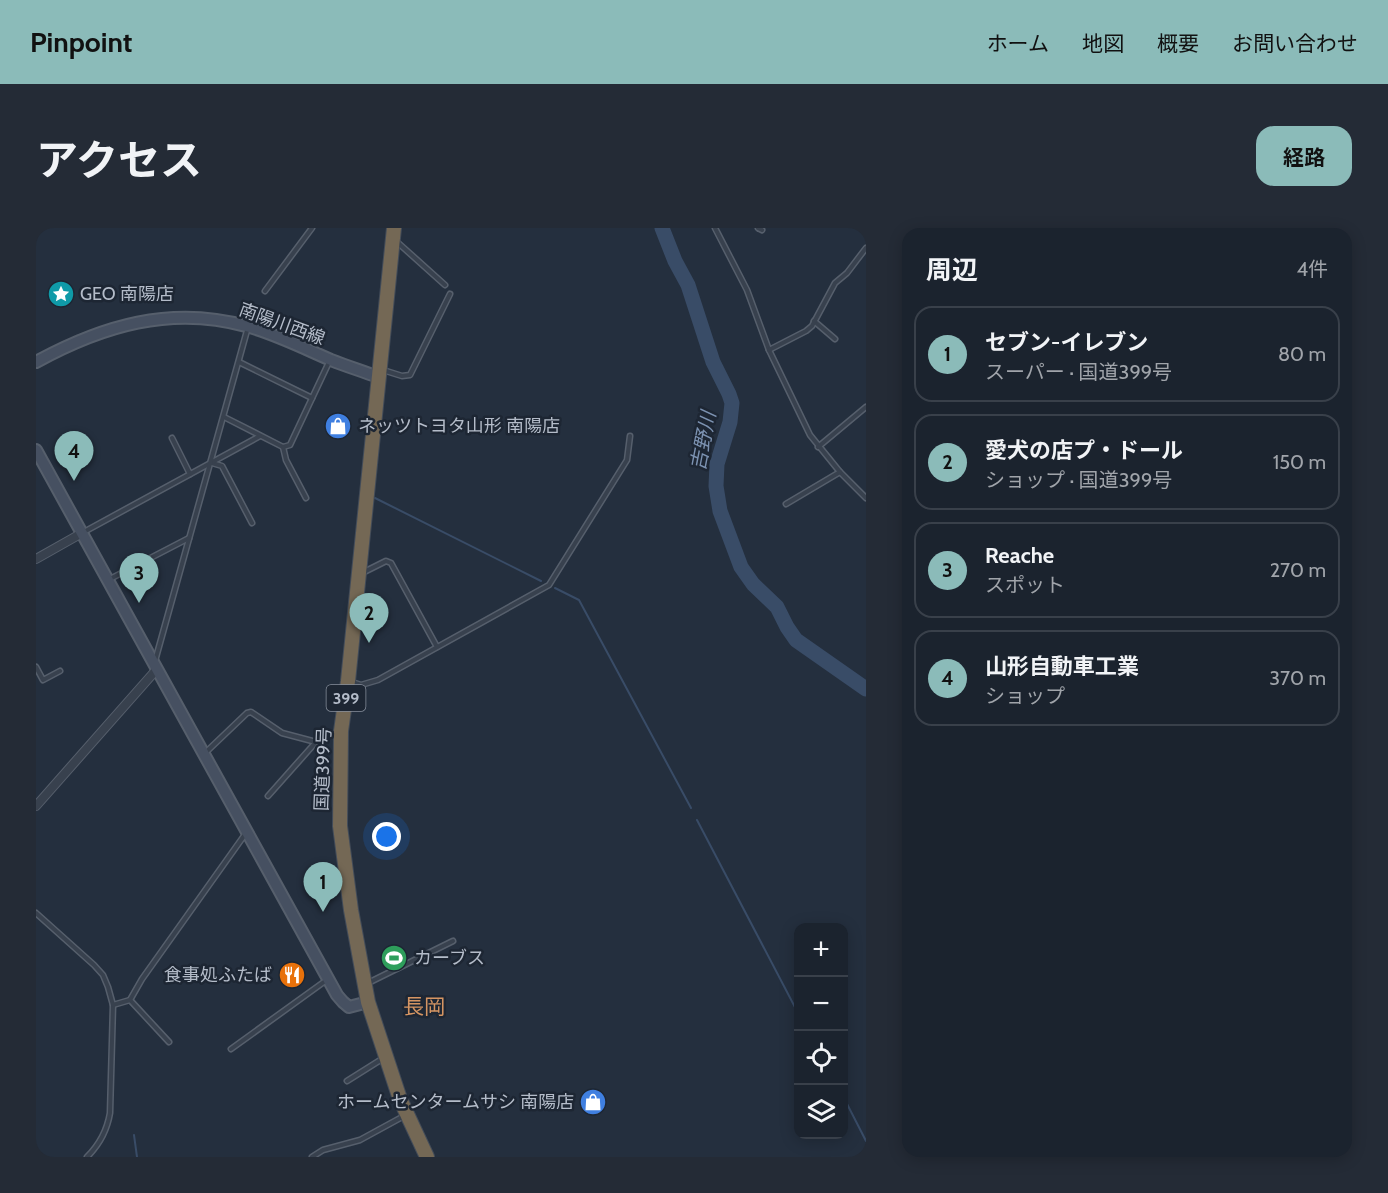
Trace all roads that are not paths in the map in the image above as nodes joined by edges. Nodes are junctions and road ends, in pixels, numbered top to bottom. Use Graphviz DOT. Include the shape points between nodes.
graph roads {
  1 [pos="312,228"];
  2 [pos="715,228"];
  3 [pos="392,233"];
  4 [pos="866,248"];
  5 [pos="445,285"];
  6 [pos="265,291"];
  7 [pos="450,294"];
  8 [pos="814,321"];
  9 [pos="248,326"];
  10 [pos="835,339"];
  11 [pos="769,350"];
  12 [pos="331,360"];
  13 [pos="36,362"];
  14 [pos="239,362"];
  15 [pos="379,373"];
  16 [pos="312,398"];
  17 [pos="866,407"];
  18 [pos="224,417"];
  19 [pos="260,435"];
  20 [pos="630,436"];
  21 [pos="172,438"];
  22 [pos="283,447"];
  23 [pos="818,447"];
  24 [pos="36,450"];
  25 [pos="211,463"];
  26 [pos="840,472"];
  27 [pos="190,474"];
  28 [pos="306,498"];
  29 [pos="866,498"];
  30 [pos="786,504"];
  31 [pos="252,523"];
  32 [pos="82,533"];
  33 [pos="189,538"];
  34 [pos="36,559"];
  35 [pos="358,575"];
  36 [pos="108,580"];
  37 [pos="437,647"];
  38 [pos="36,667"];
  39 [pos="156,667"];
  40 [pos="60,671"];
  41 [pos="348,681"];
  42 [pos="341,731"];
  43 [pos="316,742"];
  44 [pos="203,754"];
  45 [pos="268,796"];
  46 [pos="36,806"];
  47 [pos="246,832"];
  48 [pos="36,913"];
  49 [pos="453,941"];
  50 [pos="328,979"];
  51 [pos="364,985"];
  52 [pos="130,1000"];
  53 [pos="368,1002"];
  54 [pos="113,1005"];
  55 [pos="169,1042"];
  56 [pos="231,1049"];
  57 [pos="386,1056"];
  58 [pos="347,1081"];
  59 [pos="407,1113"];
  60 [pos="87,1157"];
  61 [pos="312,1157"];
  62 [pos="427,1157"];
  1 -- 6 [label="lane"];
  2 -- 11 [label="lane" via="747,290"];
  3 -- 5 [label="lane"];
  3 -- 15 [label="highway, 国道399号 / 399"];
  4 -- 8 [label="lane" via="835,283"];
  7 -- 15 [label="lane" via="410,375"];
  8 -- 10 [label="lane"];
  8 -- 11 [label="lane" via="806,331"];
  9 -- 12 [label="street, 南陽川西線"];
  9 -- 13 [label="street, 南陽川西線" via="204,318 158,319 85,337"];
  9 -- 14 [label="lane"];
  11 -- 23 [label="lane"];
  12 -- 15 [label="street, 南陽川西線"];
  12 -- 16 [label="lane"];
  14 -- 16 [label="lane"];
  14 -- 18 [label="lane"];
  15 -- 35 [label="highway, 国道399号 / 399"];
  16 -- 22 [label="lane" via="290,445"];
  17 -- 23 [label="lane"];
  18 -- 19 [label="lane"];
  18 -- 25 [label="lane"];
  19 -- 22 [label="lane"];
  19 -- 25 [label="lane"];
  20 -- 37 [label="lane" via="627,460 549,585"];
  21 -- 27 [label="lane"];
  22 -- 28 [label="lane"];
  23 -- 26 [label="lane"];
  24 -- 32 [label="street"];
  25 -- 27 [label="lane"];
  25 -- 31 [label="lane" via="222,466"];
  25 -- 33 [label="lane"];
  26 -- 29 [label="lane"];
  26 -- 30 [label="lane"];
  27 -- 32 [label="lane"];
  32 -- 34 [label="street"];
  32 -- 36 [label="street"];
  33 -- 36 [label="lane"];
  33 -- 39 [label="lane"];
  35 -- 37 [label="lane" via="386,561 392,563"];
  35 -- 41 [label="highway, 国道399号 / 399"];
  36 -- 39 [label="street"];
  37 -- 41 [label="lane" via="378,680 361,684"];
  38 -- 40 [label="lane" via="43,680"];
  39 -- 44 [label="street"];
  39 -- 46 [label="street"];
  41 -- 42 [label="highway, 国道399号 / 399"];
  42 -- 43 [label="lane"];
  42 -- 51 [label="highway, 国道399号 / 399" via="340,826"];
  43 -- 44 [label="lane" via="282,733 248,712"];
  43 -- 45 [label="lane"];
  44 -- 47 [label="street"];
  47 -- 50 [label="street"];
  47 -- 52 [label="lane"];
  48 -- 54 [label="lane" via="94,965 106,981"];
  49 -- 51 [label="lane"];
  50 -- 53 [label="street" via="349,1007"];
  50 -- 56 [label="lane"];
  51 -- 53 [label="highway, 国道399号 / 399"];
  52 -- 54 [label="lane"];
  52 -- 55 [label="lane"];
  53 -- 57 [label="highway, 国道399号 / 399"];
  54 -- 60 [label="lane" via="108,1128"];
  57 -- 58 [label="lane"];
  57 -- 59 [label="highway, 国道399号 / 399"];
  59 -- 61 [label="lane" via="360,1140 323,1149"];
  59 -- 62 [label="highway, 国道399号 / 399"];
}
